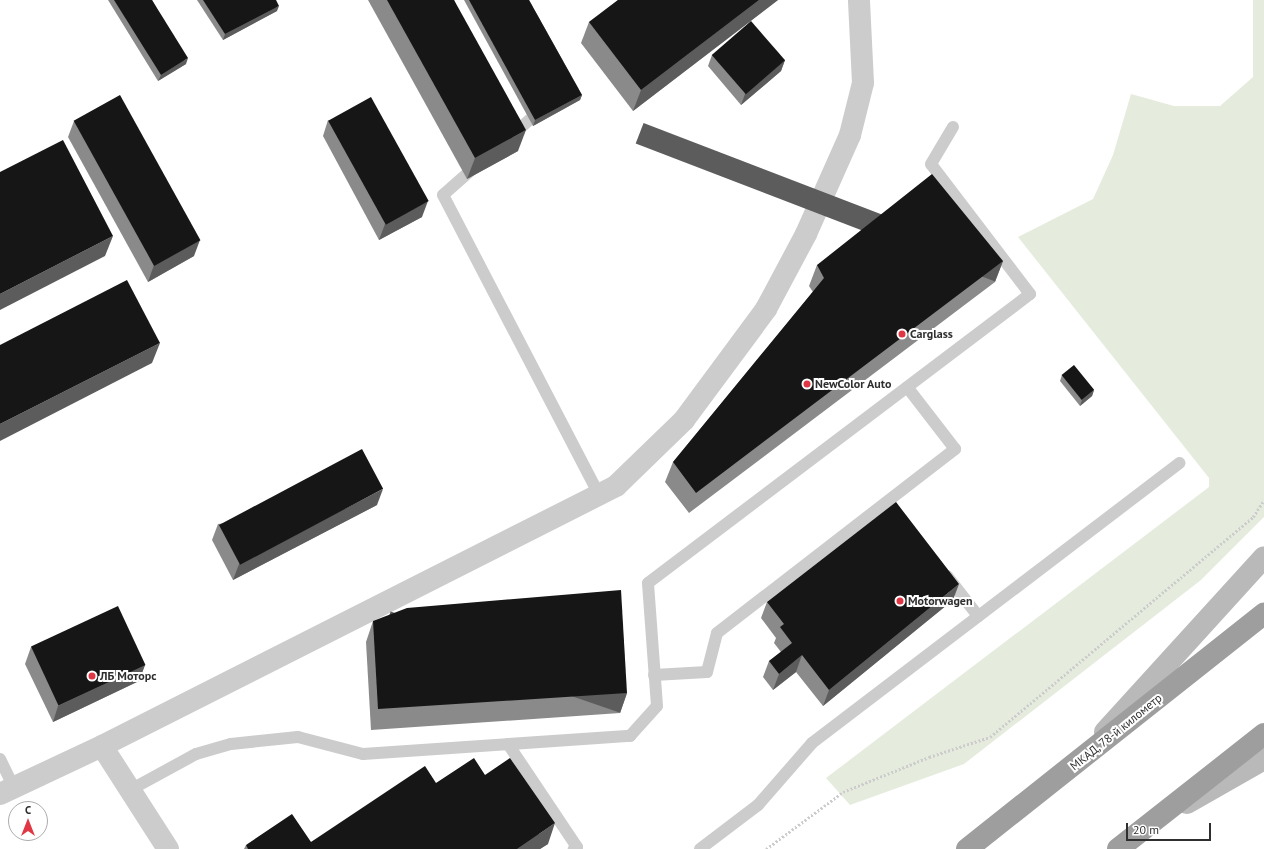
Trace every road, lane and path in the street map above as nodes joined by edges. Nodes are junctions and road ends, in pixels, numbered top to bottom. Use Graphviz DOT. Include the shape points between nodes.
graph roads {
  1 [pos="859,0"];
  2 [pos="549,102"];
  3 [pos="953,127"];
  4 [pos="502,144"];
  5 [pos="485,159"];
  6 [pos="908,387"];
  7 [pos="1179,463"];
  8 [pos="599,495"];
  9 [pos="1264,500"];
  10 [pos="888,501"];
  11 [pos="898,513"];
  12 [pos="1264,557"];
  13 [pos="937,563"];
  14 [pos="1264,614"];
  15 [pos="978,616"];
  16 [pos="654,676"];
  17 [pos="1264,734"];
  18 [pos="508,744"];
  19 [pos="102,746"];
  20 [pos="1264,759"];
  21 [pos="0,760"];
  22 [pos="1075,765"];
  23 [pos="130,790"];
  24 [pos="7,791"];
  25 [pos="1149,824"];
  26 [pos="168,849"];
  27 [pos="574,849"];
  28 [pos="700,849"];
  29 [pos="766,849"];
  30 [pos="967,849"];
  31 [pos="1118,849"];
  1 -- 8 [label="street" via="863,83 850,135 806,234 766,309 684,420 616,486"];
  2 -- 4 [label="lane"];
  3 -- 6 [label="lane" via="931,164 1030,294"];
  5 -- 8 [label="lane" via="444,195"];
  6 -- 10 [label="lane" via="955,449"];
  6 -- 16 [label="lane" via="648,583"];
  7 -- 15 [label="lane"];
  8 -- 19 [label="street"];
  9 -- 29 [label="path" via="1253,517 990,737 929,757 843,792"];
  10 -- 11 [label="lane"];
  10 -- 16 [label="lane" via="717,633 707,672"];
  12 -- 22 [label="main road"];
  13 -- 15 [label="lane"];
  14 -- 22 [label="highway, МКАД, 78-й километр"];
  15 -- 28 [label="lane" via="812,743 758,804"];
  16 -- 18 [label="lane" via="657,706 630,736"];
  17 -- 25 [label="highway"];
  18 -- 23 [label="lane" via="363,754 298,737 232,744 196,754"];
  18 -- 27 [label="lane" via="577,847"];
  19 -- 23 [label="street"];
  19 -- 24 [label="street"];
  20 -- 25 [label="main road"];
  21 -- 24 [label="lane"];
  22 -- 30 [label="highway, МКАД, 78-й километр"];
  23 -- 26 [label="street"];
  25 -- 31 [label="highway"];
}
